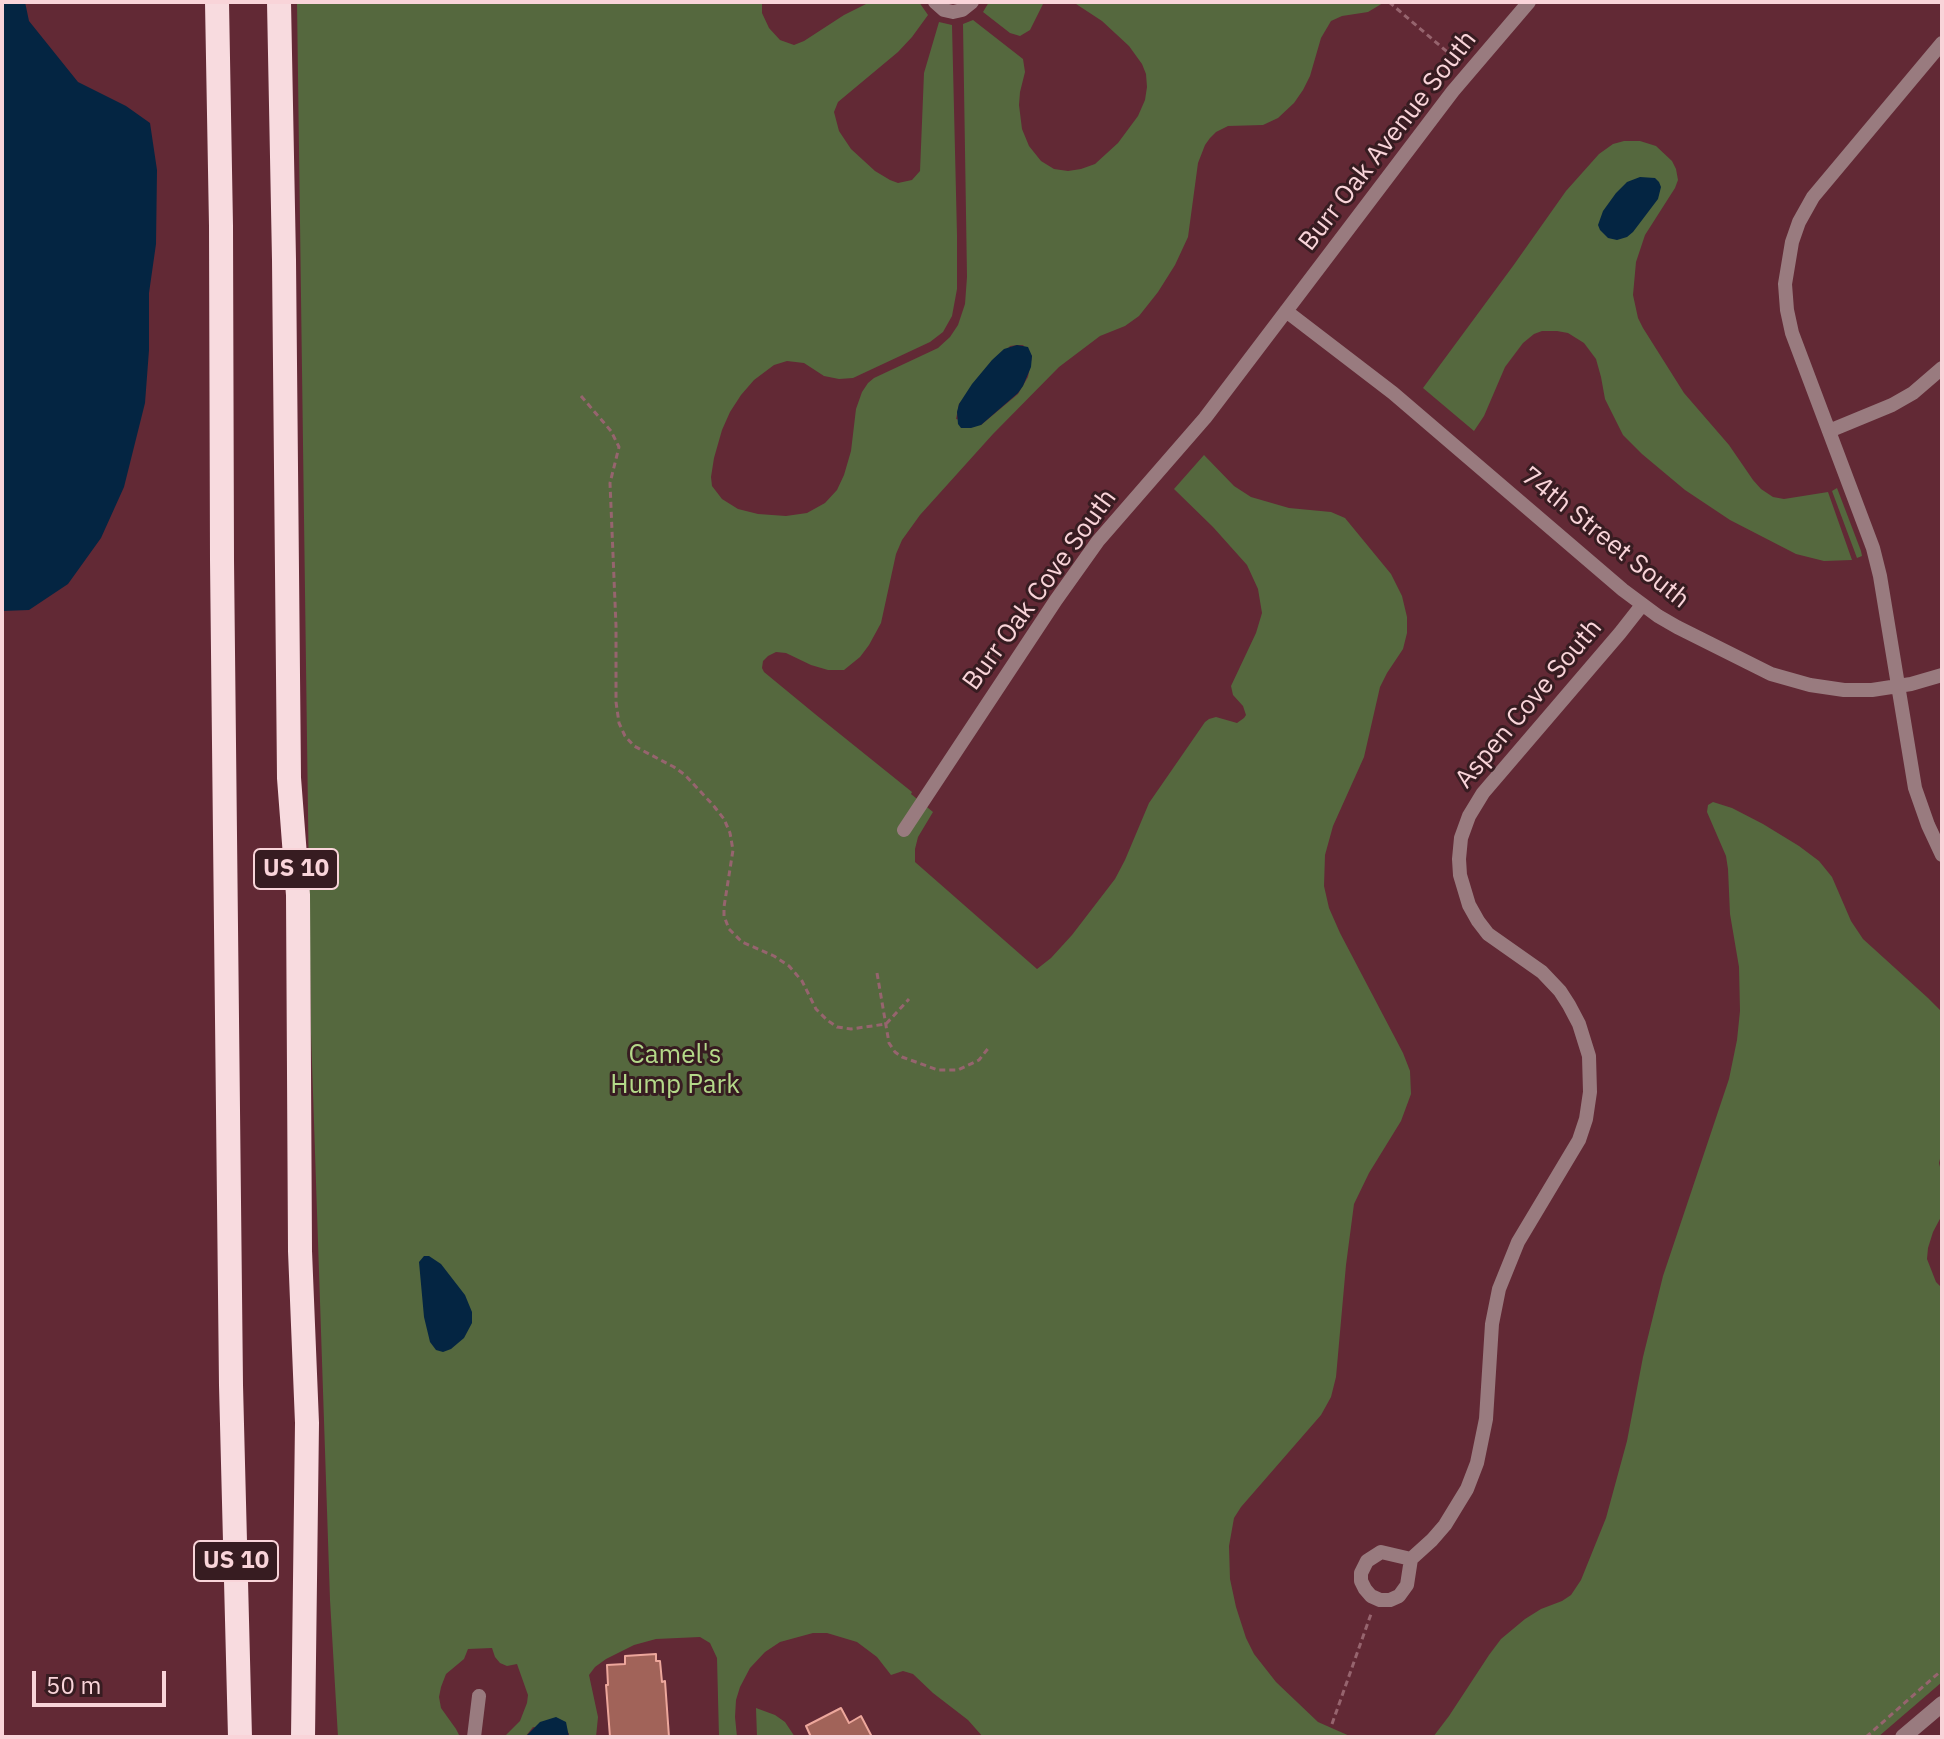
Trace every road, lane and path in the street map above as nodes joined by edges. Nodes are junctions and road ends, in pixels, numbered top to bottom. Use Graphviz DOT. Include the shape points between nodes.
graph roads {
  1 [pos="217,2"];
  2 [pos="279,2"];
  3 [pos="935,2"];
  4 [pos="972,2"];
  5 [pos="1389,2"];
  6 [pos="1529,2"];
  7 [pos="1942,43"];
  8 [pos="1469,71"];
  9 [pos="1286,311"];
  10 [pos="1942,368"];
  11 [pos="581,396"];
  12 [pos="1829,431"];
  13 [pos="1642,605"];
  14 [pos="1942,675"];
  15 [pos="1898,687"];
  16 [pos="904,830"];
  17 [pos="1942,855"];
  18 [pos="877,973"];
  19 [pos="909,999"];
  20 [pos="886,1024"];
  21 [pos="990,1046"];
  22 [pos="1411,1559"];
  23 [pos="1376,1599"];
  24 [pos="1942,1670"];
  25 [pos="479,1696"];
  26 [pos="1942,1704"];
  27 [pos="1332,1724"];
  28 [pos="240,1737"];
  29 [pos="303,1737"];
  30 [pos="474,1737"];
  31 [pos="1866,1737"];
  32 [pos="1903,1737"];
  1 -- 28 [label="highway, US 10" via="231,1385"];
  2 -- 29 [label="highway, US 10" via="289,778 298,895 300,1251 307,1423"];
  3 -- 4 [label="street" via="953,12"];
  5 -- 8 [label="path"];
  6 -- 8 [label="street, Burr Oak Avenue South"];
  7 -- 12 [label="street" via="1822,185 1792,242 1785,284 1790,325"];
  8 -- 9 [label="street, Burr Oak Avenue South"];
  9 -- 13 [label="street, 74th Street South" via="1393,393"];
  9 -- 16 [label="street, Burr Oak Cove South" via="1205,418 1080,566"];
  10 -- 12 [label="street" via="1892,405"];
  11 -- 20 [label="path" via="619,447 610,483 616,702 625,736 639,750 685,775 724,819 733,850 724,916 734,936 789,966 830,1023 848,1029"];
  12 -- 15 [label="street" via="1876,557"];
  13 -- 15 [label="street, 74th Street South" via="1724,652 1790,681 1844,690"];
  13 -- 22 [label="street, Aspen Cove South" via="1483,793 1461,838 1460,875 1469,905 1488,934 1560,991 1589,1056 1590,1092 1579,1140 1518,1242 1499,1289 1486,1419 1472,1476 1445,1525"];
  14 -- 15 [label="street, 74th Street South"];
  15 -- 17 [label="street" via="1915,788"];
  18 -- 20 [label="path"];
  19 -- 20 [label="path"];
  20 -- 21 [label="path" via="895,1052 938,1070 966,1068"];
  22 -- 23 [label="street, Aspen Cove South" via="1404,1591 1390,1600"];
  22 -- 23 [label="street" via="1381,1552 1367,1561 1361,1581"];
  23 -- 27 [label="path"];
  24 -- 31 [label="path"];
  25 -- 30 [label="street"];
  26 -- 32 [label="street"];
}
